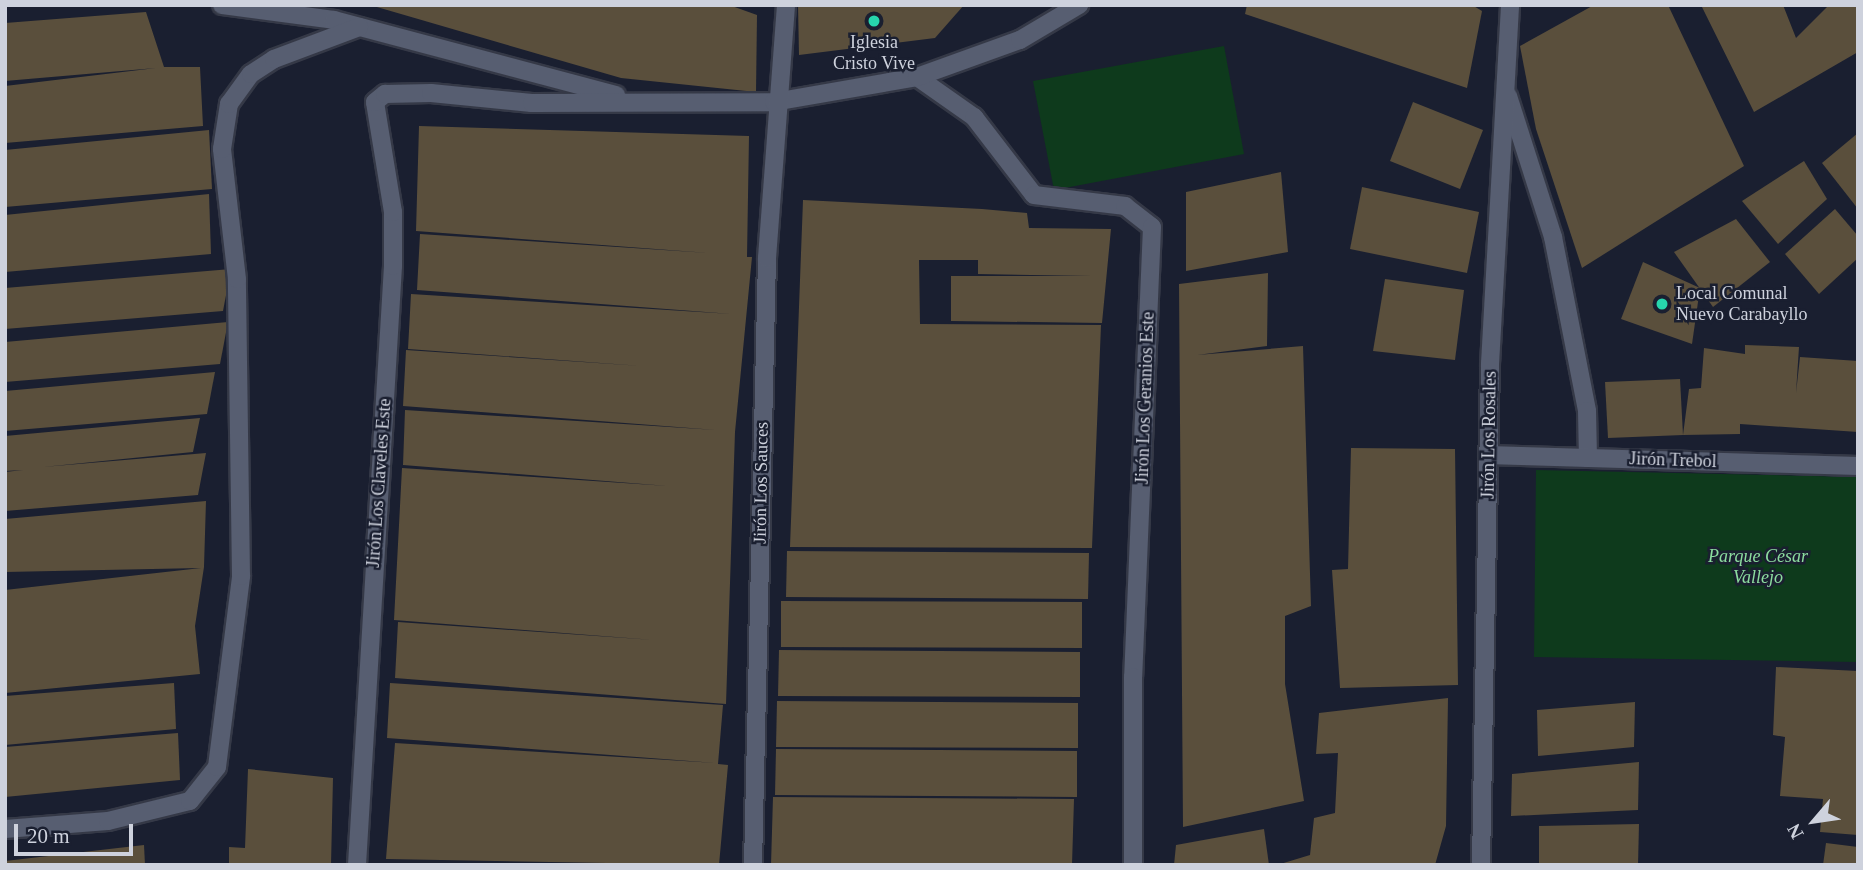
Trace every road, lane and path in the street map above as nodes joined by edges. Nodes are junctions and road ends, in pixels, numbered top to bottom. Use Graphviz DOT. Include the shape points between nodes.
graph roads {
  1 [pos="222,5"];
  2 [pos="786,5"];
  3 [pos="1080,5"];
  4 [pos="1510,5"];
  5 [pos="359,27"];
  6 [pos="917,77"];
  7 [pos="1505,89"];
  8 [pos="636,100"];
  9 [pos="774,102"];
  10 [pos="1489,455"];
  11 [pos="1588,458"];
  12 [pos="1858,466"];
  13 [pos="5,829"];
  14 [pos="356,865"];
  15 [pos="753,865"];
  16 [pos="1133,865"];
  17 [pos="1480,865"];
  1 -- 5 [label="street"];
  2 -- 9 [label="street, Jirón Los Sauces"];
  3 -- 6 [label="street" via="1020,40"];
  4 -- 7 [label="street, Jirón Los Rosales"];
  5 -- 8 [label="street"];
  5 -- 13 [label="street" via="274,59 251,74 229,104 222,149 237,279 241,576 217,768 190,801 108,821"];
  6 -- 9 [label="street"];
  6 -- 16 [label="street, Jirón Los Geranios Este" via="989,132 1034,195 1125,206 1152,228 1133,677"];
  7 -- 10 [label="street, Jirón Los Rosales"];
  7 -- 11 [label="street" via="1553,237 1587,411"];
  8 -- 9 [label="street"];
  8 -- 14 [label="street, Jirón Los Claveles Este" via="532,103 431,93 385,94 375,102 393,212 393,266"];
  9 -- 15 [label="street, Jirón Los Sauces"];
  10 -- 11 [label="street, Jirón Trebol"];
  10 -- 17 [label="street, Jirón Los Rosales"];
  11 -- 12 [label="street, Jirón Trebol"];
}
